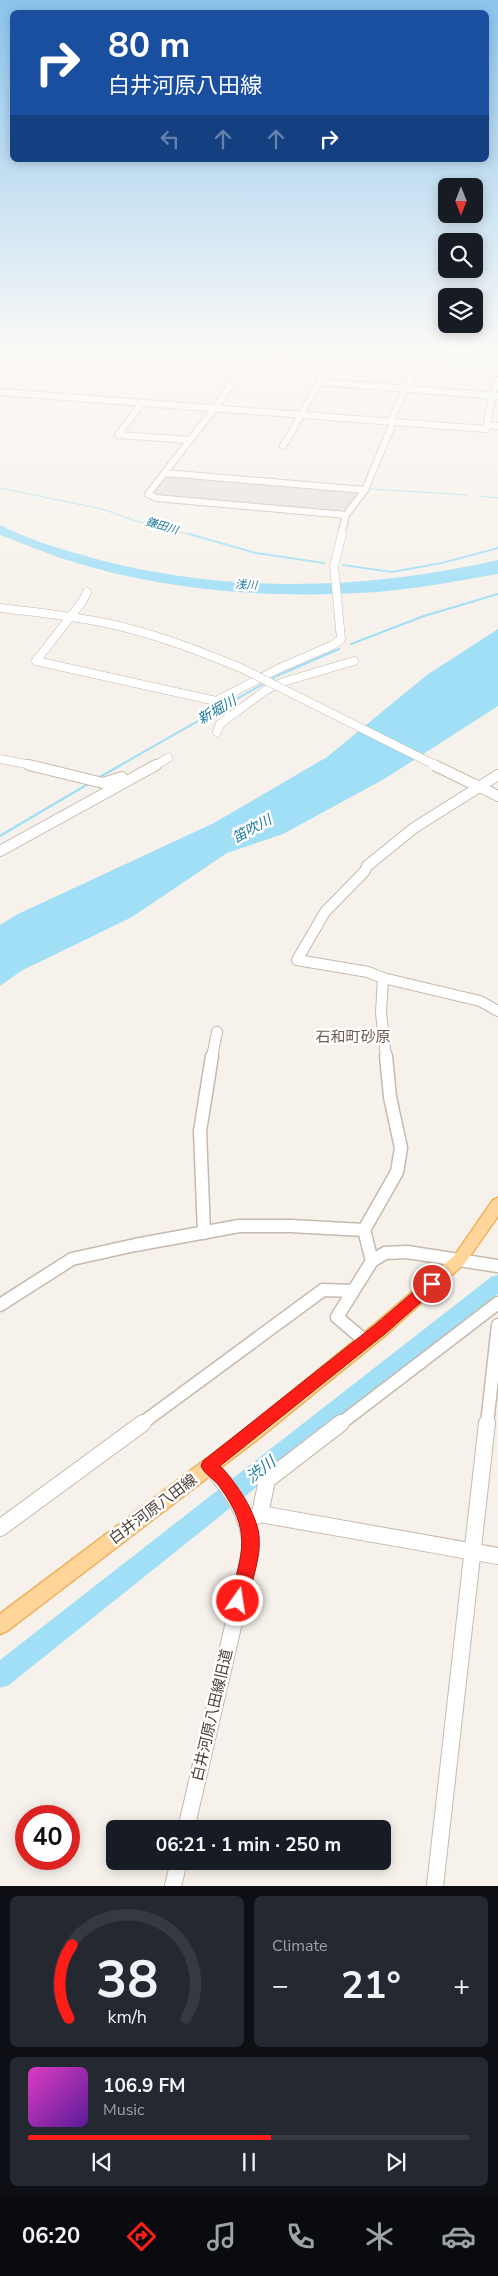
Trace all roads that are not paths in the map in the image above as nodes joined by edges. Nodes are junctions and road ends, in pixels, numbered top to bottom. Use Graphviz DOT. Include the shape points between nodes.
graph roads {
  1 [pos="176,439"];
  2 [pos="287,439"];
  3 [pos="386,439"];
  4 [pos="190,440"];
  5 [pos="283,446"];
  6 [pos="165,473"];
  7 [pos="365,490"];
  8 [pos="346,515"];
  9 [pos="87,592"];
  10 [pos="0,608"];
  11 [pos="69,617"];
  12 [pos="354,661"];
  13 [pos="217,732"];
  14 [pos="0,759"];
  15 [pos="498,775"];
  16 [pos="474,784"];
  17 [pos="498,796"];
  18 [pos="0,851"];
  19 [pos="383,978"];
  20 [pos="498,1011"];
  21 [pos="216,1032"];
  22 [pos="498,1204"];
  23 [pos="364,1230"];
  24 [pos="204,1233"];
  25 [pos="460,1259"];
  26 [pos="372,1261"];
  27 [pos="494,1265"];
  28 [pos="353,1291"];
  29 [pos="498,1303"];
  30 [pos="0,1305"];
  31 [pos="498,1325"];
  32 [pos="365,1341"];
  33 [pos="209,1466"];
  34 [pos="250,1515"];
  35 [pos="0,1528"];
  36 [pos="473,1551"];
  37 [pos="498,1556"];
  38 [pos="0,1625"];
  39 [pos="188,1820"];
  40 [pos="177,1870"];
  41 [pos="173,1886"];
  42 [pos="435,1886"];
  1 -- 4 [label="street"];
  2 -- 5 [label="street"];
  3 -- 7 [label="street"];
  4 -- 6 [label="street"];
  6 -- 7 [label="street"];
  6 -- 8 [label="street" via="148,492 151,497"];
  7 -- 8 [label="street"];
  8 -- 11 [label="street" via="334,560 342,633 339,642 216,701 36,661"];
  9 -- 11 [label="street"];
  10 -- 11 [label="street"];
  11 -- 16 [label="street, bridge" via="169,640 241,668"];
  12 -- 13 [label="street" via="266,690 220,724"];
  14 -- 18 [label="street" via="50,768 103,783 116,781 158,757 170,756"];
  15 -- 16 [label="street"];
  16 -- 17 [label="street"];
  16 -- 19 [label="street" via="367,866 326,912 297,960 368,972"];
  19 -- 20 [label="street" via="480,1001"];
  19 -- 23 [label="street" via="381,1013 389,1088 401,1148 397,1172"];
  21 -- 24 [label="street" via="200,1131"];
  22 -- 25 [label="main road, 白井河原八田線"];
  23 -- 24 [label="street" via="239,1226"];
  23 -- 26 [label="street"];
  24 -- 30 [label="street" via="72,1259"];
  25 -- 26 [label="street" via="407,1252 385,1253"];
  25 -- 27 [label="street"];
  25 -- 32 [label="main road, 白井河原八田線"];
  26 -- 28 [label="street"];
  28 -- 32 [label="street" via="337,1317"];
  28 -- 35 [label="street" via="323,1290"];
  29 -- 34 [label="street" via="267,1480"];
  31 -- 36 [label="street"];
  32 -- 33 [label="main road, 白井河原八田線"];
  33 -- 34 [label="street, 白井河原八田線旧道" via="224,1480"];
  33 -- 38 [label="main road, 白井河原八田線"];
  34 -- 36 [label="street"];
  34 -- 39 [label="street, 白井河原八田線旧道" via="251,1549"];
  36 -- 37 [label="street"];
  36 -- 42 [label="street"];
  40 -- 41 [label="street"];
}
